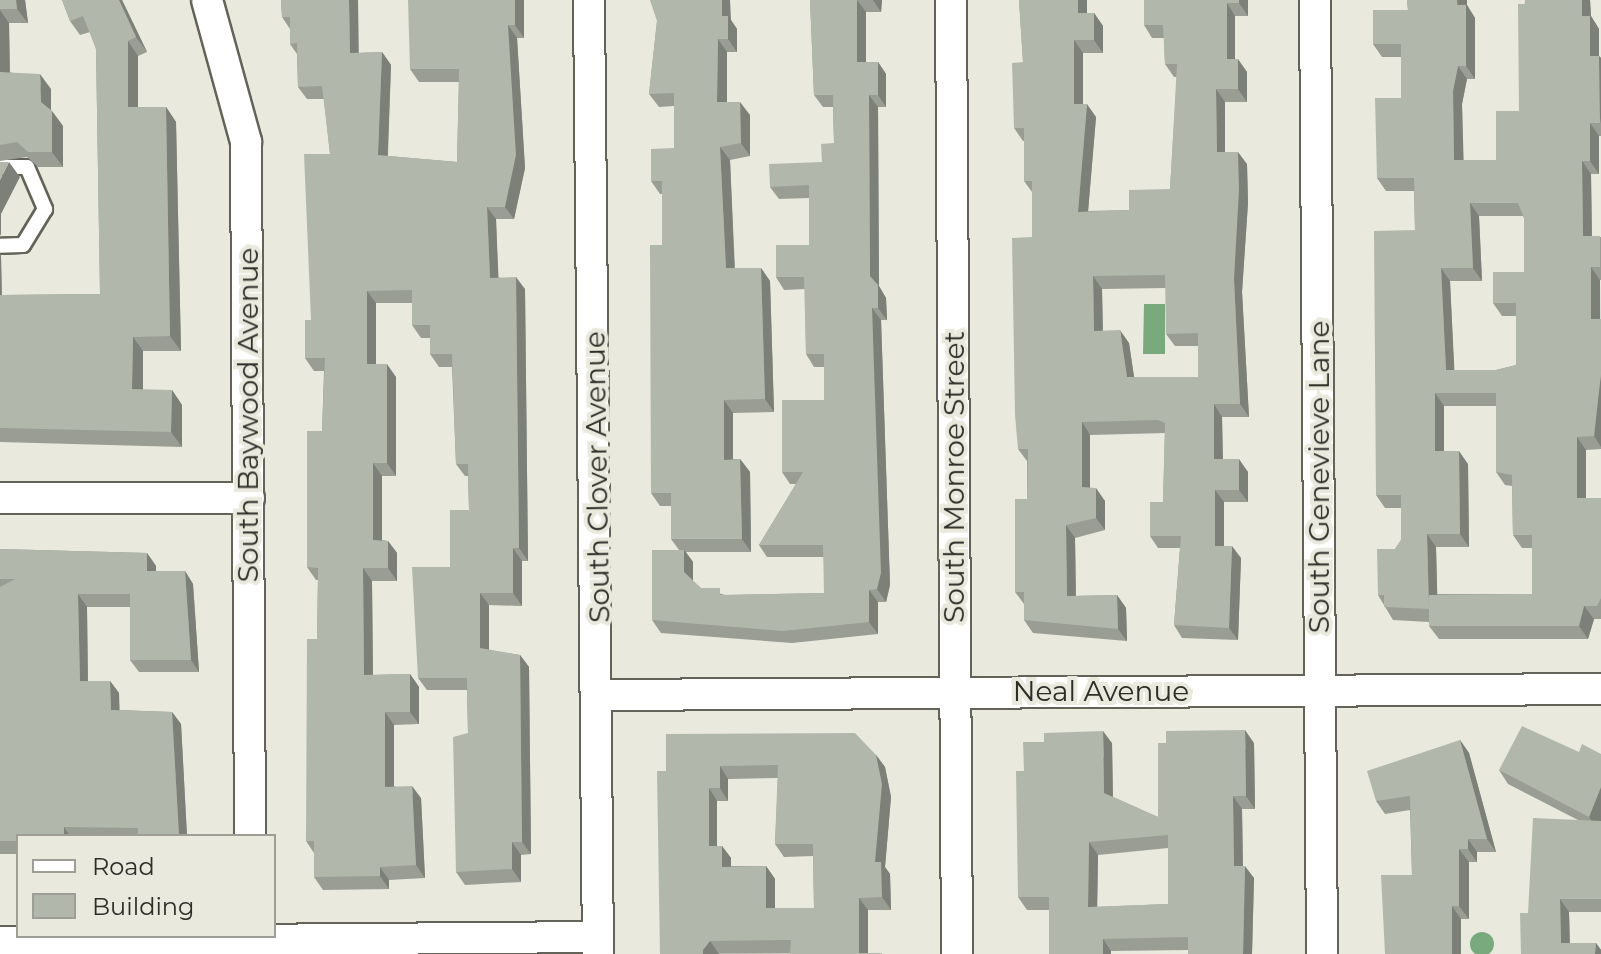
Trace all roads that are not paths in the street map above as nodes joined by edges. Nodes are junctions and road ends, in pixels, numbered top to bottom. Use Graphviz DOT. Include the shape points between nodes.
graph roads {
  1 [pos="207,0"];
  2 [pos="589,0"];
  3 [pos="951,0"];
  4 [pos="1315,0"];
  5 [pos="0,167"];
  6 [pos="0,246"];
  7 [pos="0,498"];
  8 [pos="249,498"];
  9 [pos="1601,689"];
  10 [pos="955,691"];
  11 [pos="1321,691"];
  12 [pos="600,695"];
  13 [pos="250,834"];
  14 [pos="0,942"];
  15 [pos="250,944"];
  16 [pos="598,946"];
  17 [pos="957,954"];
  18 [pos="1322,954"];
  1 -- 8 [label="street, South Baywood Avenue" via="246,142"];
  2 -- 12 [label="street, South Clover Avenue"];
  3 -- 10 [label="street, South Monroe Street"];
  4 -- 11 [label="street, South Genevieve Lane"];
  5 -- 6 [label="lane" via="27,167 45,209 23,245"];
  7 -- 8 [label="street"];
  8 -- 13 [label="street, South Baywood Avenue"];
  9 -- 11 [label="street, Neal Avenue"];
  10 -- 11 [label="street, Neal Avenue"];
  10 -- 12 [label="street, Neal Avenue"];
  10 -- 17 [label="street, South Monroe Street"];
  11 -- 18 [label="street, South Genevieve Lane"];
  12 -- 16 [label="street, South Clover Avenue"];
  14 -- 15 [label="street"];
  15 -- 16 [label="street"];
}
